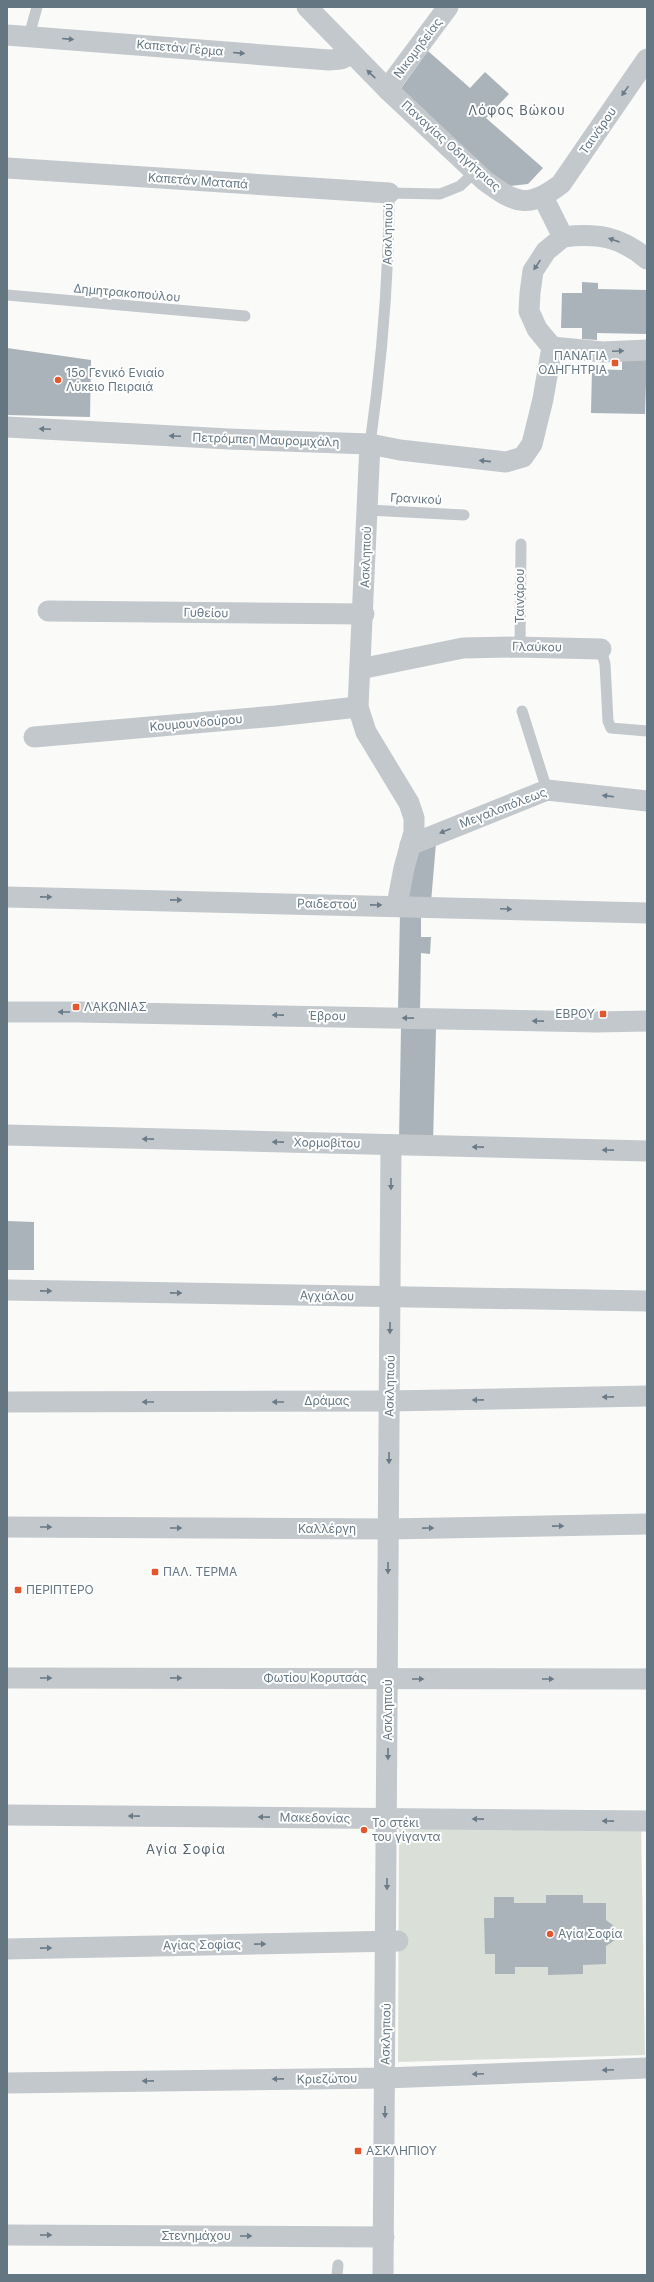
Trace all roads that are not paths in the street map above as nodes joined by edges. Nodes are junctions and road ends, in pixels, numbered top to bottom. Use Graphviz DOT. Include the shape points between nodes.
graph roads {
  1 [pos="37,7"];
  2 [pos="307,7"];
  3 [pos="448,7"];
  4 [pos="7,35"];
  5 [pos="29,36"];
  6 [pos="352,54"];
  7 [pos="647,59"];
  8 [pos="387,89"];
  9 [pos="7,168"];
  10 [pos="476,171"];
  11 [pos="389,193"];
  12 [pos="543,197"];
  13 [pos="563,237"];
  14 [pos="647,259"];
  15 [pos="7,295"];
  16 [pos="245,316"];
  17 [pos="552,347"];
  18 [pos="647,350"];
  19 [pos="7,427"];
  20 [pos="370,444"];
  21 [pos="368,510"];
  22 [pos="464,515"];
  23 [pos="521,544"];
  24 [pos="48,611"];
  25 [pos="364,614"];
  26 [pos="520,647"];
  27 [pos="601,649"];
  28 [pos="360,669"];
  29 [pos="358,707"];
  30 [pos="522,711"];
  31 [pos="647,731"];
  32 [pos="34,737"];
  33 [pos="547,790"];
  34 [pos="647,801"];
  35 [pos="410,845"];
  36 [pos="7,897"];
  37 [pos="397,905"];
  38 [pos="647,913"];
  39 [pos="7,1012"];
  40 [pos="647,1021"];
  41 [pos="7,1135"];
  42 [pos="392,1145"];
  43 [pos="647,1151"];
  44 [pos="7,1290"];
  45 [pos="391,1297"];
  46 [pos="647,1301"];
  47 [pos="647,1396"];
  48 [pos="389,1401"];
  49 [pos="7,1402"];
  50 [pos="647,1524"];
  51 [pos="7,1527"];
  52 [pos="389,1529"];
  53 [pos="7,1678"];
  54 [pos="387,1679"];
  55 [pos="647,1679"];
  56 [pos="7,1815"];
  57 [pos="388,1818"];
  58 [pos="647,1821"];
  59 [pos="392,1941"];
  60 [pos="7,1949"];
  61 [pos="647,2068"];
  62 [pos="385,2078"];
  63 [pos="7,2083"];
  64 [pos="7,2235"];
  65 [pos="384,2237"];
  66 [pos="384,2275"];
  1 -- 5 [label="lane"];
  2 -- 6 [label="street, Παναγίας Οδηγήτριας"];
  3 -- 8 [label="street, Νικομηδείας"];
  4 -- 5 [label="street, Καπετάν Γέρμα"];
  5 -- 6 [label="street, Καπετάν Γέρμα, one-way" via="329,60 341,59"];
  8 -- 6 [label="street, Παναγίας Οδηγήτριας, one-way"];
  7 -- 12 [label="street, Ταινάρου, one-way" via="561,184"];
  8 -- 10 [label="street, Παναγίας Οδηγήτριας"];
  9 -- 11 [label="street, Καπετάν Ματαπά"];
  10 -- 11 [label="lane" via="460,186 440,194"];
  10 -- 12 [label="street, Παναγίας Οδηγήτριας" via="500,192 517,200 530,202"];
  11 -- 20 [label="lane, Ασκληπιού" via="386,308"];
  12 -- 13 [label="street"];
  14 -- 13 [label="street, one-way" via="635,249 614,240 590,234"];
  13 -- 17 [label="street, one-way" via="546,251 533,271 530,293 529,311 536,329"];
  15 -- 16 [label="lane, Δημητρακοπούλου"];
  17 -- 18 [label="street, one-way" via="596,352"];
  17 -- 20 [label="street, Πετρόμπεη Μαυρομιχάλη, one-way" via="532,444 523,457 506,462 400,450"];
  20 -- 19 [label="street, Πετρόμπεη Μαυρομιχάλη, one-way"];
  20 -- 21 [label="street, Ασκληπιού"];
  21 -- 22 [label="lane, Γρανικού"];
  21 -- 25 [label="street, Ασκληπιού"];
  23 -- 26 [label="lane, Ταινάρου"];
  24 -- 25 [label="street, Γυθείου"];
  25 -- 28 [label="street, Ασκληπιού"];
  26 -- 27 [label="street, Γλαύκου"];
  26 -- 28 [label="street, Γλαύκου" via="463,648"];
  27 -- 31 [label="lane, Γλαύκου" via="605,664 608,721 611,728"];
  28 -- 29 [label="street, Ασκληπιού"];
  29 -- 32 [label="street, Κουμουνδούρου" via="283,716"];
  29 -- 35 [label="street, Ασκληπιού" via="366,732 409,803 414,818 414,832"];
  30 -- 33 [label="lane"];
  34 -- 33 [label="street, Μεγαλοπόλεως, one-way"];
  33 -- 35 [label="street, Μεγαλοπόλεως, one-way"];
  35 -- 37 [label="street, Ασκληπιού"];
  36 -- 37 [label="street, Ραιδεστού, one-way"];
  37 -- 38 [label="street, Ραιδεστού, one-way"];
  40 -- 39 [label="street, Έβρου, one-way"];
  42 -- 41 [label="street, Χορμοβίτου, one-way"];
  43 -- 42 [label="street, Χορμοβίτου, one-way"];
  42 -- 45 [label="street, Ασκληπιού, one-way"];
  44 -- 45 [label="street, Αγχιάλου, one-way"];
  45 -- 46 [label="street, Αγχιάλου"];
  45 -- 48 [label="street, Ασκληπιού, one-way"];
  47 -- 48 [label="street, Δράμας, one-way"];
  48 -- 49 [label="street, Δράμας, one-way"];
  48 -- 52 [label="street, Ασκληπιού, one-way"];
  52 -- 50 [label="street, Καλλέργη, one-way"];
  51 -- 52 [label="street, Καλλέργη, one-way"];
  52 -- 54 [label="street, Ασκληπιού, one-way"];
  53 -- 54 [label="street, Φωτίου Κορυτσάς, one-way"];
  54 -- 55 [label="street, Φωτίου Κορυτσάς, one-way"];
  54 -- 57 [label="street, Ασκληπιού, one-way"];
  57 -- 56 [label="street, Μακεδονίας, one-way"];
  58 -- 57 [label="street, Μακεδονίας, one-way"];
  57 -- 59 [label="street, Ασκληπιού, one-way"];
  60 -- 59 [label="street, Αγίας Σοφίας, one-way"];
  59 -- 62 [label="street, Ασκληπιού"];
  61 -- 62 [label="street, Κριεζώτου, one-way"];
  62 -- 63 [label="street, Κριεζώτου, one-way"];
  62 -- 65 [label="street, Ασκληπιού, one-way"];
  64 -- 65 [label="street, Στενημάχου, one-way"];
  65 -- 66 [label="street, Ασκληπιού"];
}
